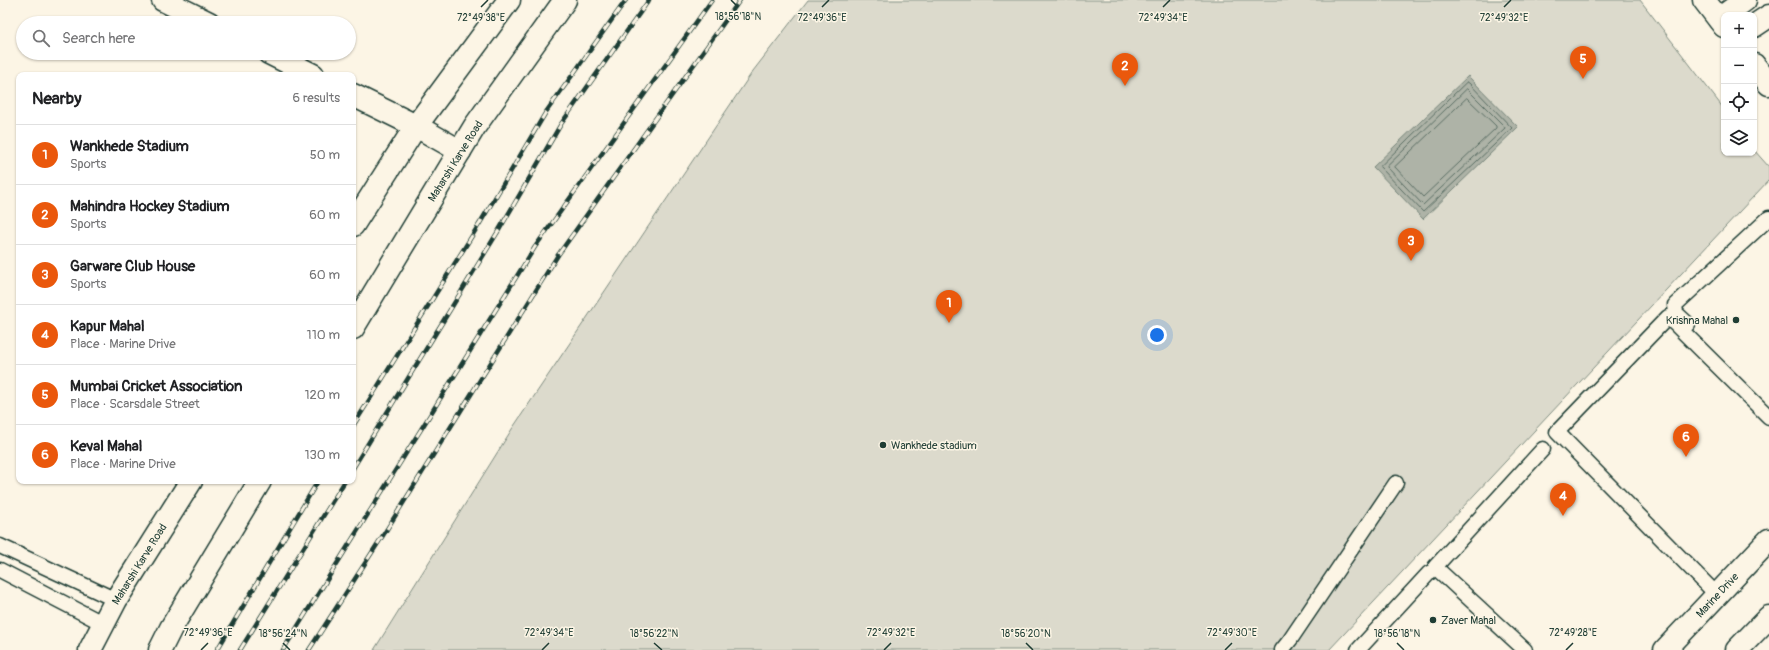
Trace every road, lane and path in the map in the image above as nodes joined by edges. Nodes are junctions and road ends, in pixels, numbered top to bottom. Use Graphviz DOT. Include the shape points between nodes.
graph roads {
  1 [pos="164,0"];
  2 [pos="509,0"];
  3 [pos="565,0"];
  4 [pos="1704,0"];
  5 [pos="1746,0"];
  6 [pos="1732,12"];
  7 [pos="195,16"];
  8 [pos="1769,16"];
  9 [pos="1721,22"];
  10 [pos="1757,24"];
  11 [pos="283,60"];
  12 [pos="1757,69"];
  13 [pos="307,72"];
  14 [pos="1769,84"];
  15 [pos="356,96"];
  16 [pos="416,126"];
  17 [pos="460,151"];
  18 [pos="1769,218"];
  19 [pos="356,220"];
  20 [pos="356,323"];
  21 [pos="1769,405"];
  22 [pos="1769,417"];
  23 [pos="1543,449"];
  24 [pos="1396,483"];
  25 [pos="189,484"];
  26 [pos="258,484"];
  27 [pos="1769,540"];
  28 [pos="0,546"];
  29 [pos="0,570"];
  30 [pos="1429,573"];
  31 [pos="1718,595"];
  32 [pos="116,600"];
  33 [pos="1769,617"];
  34 [pos="104,624"];
  35 [pos="90,650"];
  36 [pos="160,650"];
  37 [pos="1282,650"];
  38 [pos="1358,650"];
  39 [pos="1525,650"];
  40 [pos="1664,650"];
  41 [pos="1737,650"];
  1 -- 7 [label="main road"];
  2 -- 16 [label="main road"];
  3 -- 17 [label="main road, Maharshi Karve Road"];
  4 -- 9 [label="main road"];
  5 -- 6 [label="main road"];
  8 -- 10 [label="main road"];
  11 -- 13 [label="main road"];
  12 -- 14 [label="main road"];
  15 -- 16 [label="main road"];
  16 -- 17 [label="main road"];
  16 -- 19 [label="main road"];
  17 -- 20 [label="main road, Maharshi Karve Road"];
  18 -- 21 [label="lane" via="1675,305 1676,313"];
  22 -- 31 [label="lane" via="1668,317 1557,432"];
  23 -- 39 [label="lane" via="1435,566"];
  24 -- 37 [label="lane"];
  25 -- 32 [label="main road, Maharshi Karve Road"];
  26 -- 36 [label="main road"];
  27 -- 31 [label="main road, Marine Drive"];
  28 -- 32 [label="lane"];
  29 -- 34 [label="lane"];
  30 -- 38 [label="lane"];
  31 -- 40 [label="main road, Marine Drive"];
  32 -- 34 [label="main road, Maharshi Karve Road"];
  33 -- 41 [label="main road"];
  34 -- 35 [label="main road, Maharshi Karve Road"];
}
